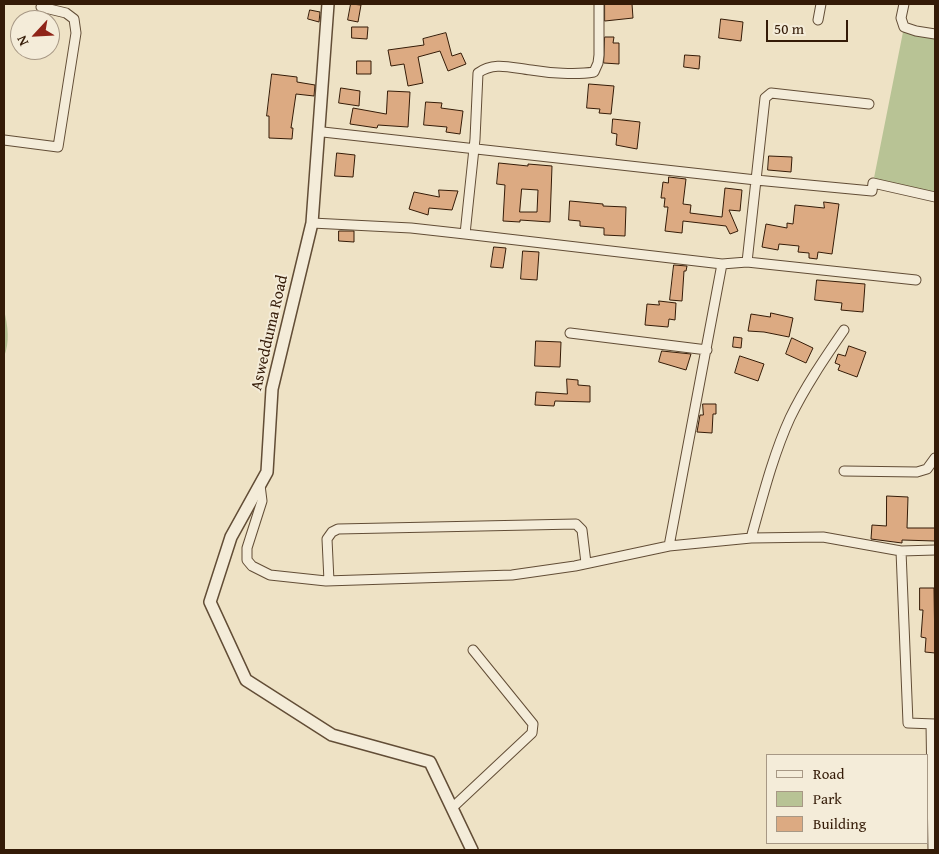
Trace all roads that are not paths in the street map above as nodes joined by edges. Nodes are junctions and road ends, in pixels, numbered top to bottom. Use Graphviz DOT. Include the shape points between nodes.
graph roads {
  1 [pos="328,4"];
  2 [pos="599,4"];
  3 [pos="821,4"];
  4 [pos="904,4"];
  5 [pos="41,7"];
  6 [pos="818,20"];
  7 [pos="935,34"];
  8 [pos="869,104"];
  9 [pos="323,132"];
  10 [pos="4,140"];
  11 [pos="474,149"];
  12 [pos="756,180"];
  13 [pos="935,197"];
  14 [pos="312,223"];
  15 [pos="465,234"];
  16 [pos="747,262"];
  17 [pos="722,264"];
  18 [pos="916,280"];
  19 [pos="844,330"];
  20 [pos="570,332"];
  21 [pos="707,350"];
  22 [pos="935,458"];
  23 [pos="844,471"];
  24 [pos="260,485"];
  25 [pos="751,538"];
  26 [pos="670,546"];
  27 [pos="935,550"];
  28 [pos="901,551"];
  29 [pos="586,563"];
  30 [pos="329,581"];
  31 [pos="473,650"];
  32 [pos="933,724"];
  33 [pos="452,808"];
  34 [pos="934,832"];
  35 [pos="472,850"];
  36 [pos="933,850"];
  1 -- 14 [label="street, Aswedduma Road"];
  2 -- 11 [label="street" via="599,55 594,72 506,66 486,67 478,73"];
  3 -- 6 [label="street"];
  4 -- 7 [label="street" via="901,18 904,27"];
  5 -- 10 [label="street" via="66,13 74,19 76,33 58,146"];
  8 -- 12 [label="street" via="771,93 765,98"];
  9 -- 11 [label="street"];
  11 -- 12 [label="street"];
  11 -- 15 [label="street"];
  12 -- 13 [label="street" via="872,191 873,183"];
  12 -- 16 [label="street"];
  14 -- 15 [label="street"];
  14 -- 24 [label="street, Aswedduma Road" via="272,389 267,472"];
  15 -- 17 [label="street"];
  16 -- 17 [label="street"];
  16 -- 18 [label="street"];
  17 -- 21 [label="street"];
  19 -- 25 [label="street" via="816,370 790,420"];
  20 -- 21 [label="street"];
  21 -- 26 [label="street"];
  22 -- 23 [label="street" via="928,469 917,472"];
  24 -- 30 [label="street" via="262,501 247,548 247,560 260,572 270,575"];
  24 -- 33 [label="street, Aswedduma Road" via="231,536 210,602 246,680 332,735 430,762"];
  25 -- 26 [label="street"];
  25 -- 28 [label="street" via="823,536"];
  26 -- 29 [label="street"];
  27 -- 28 [label="street"];
  28 -- 32 [label="street" via="908,723"];
  29 -- 30 [label="street" via="512,575"];
  29 -- 30 [label="street" via="582,530 576,524 338,529 327,538"];
  31 -- 33 [label="street" via="533,724 532,733"];
  32 -- 34 [label="street"];
  33 -- 35 [label="street, Aswedduma Road"];
  34 -- 36 [label="street"];
}
